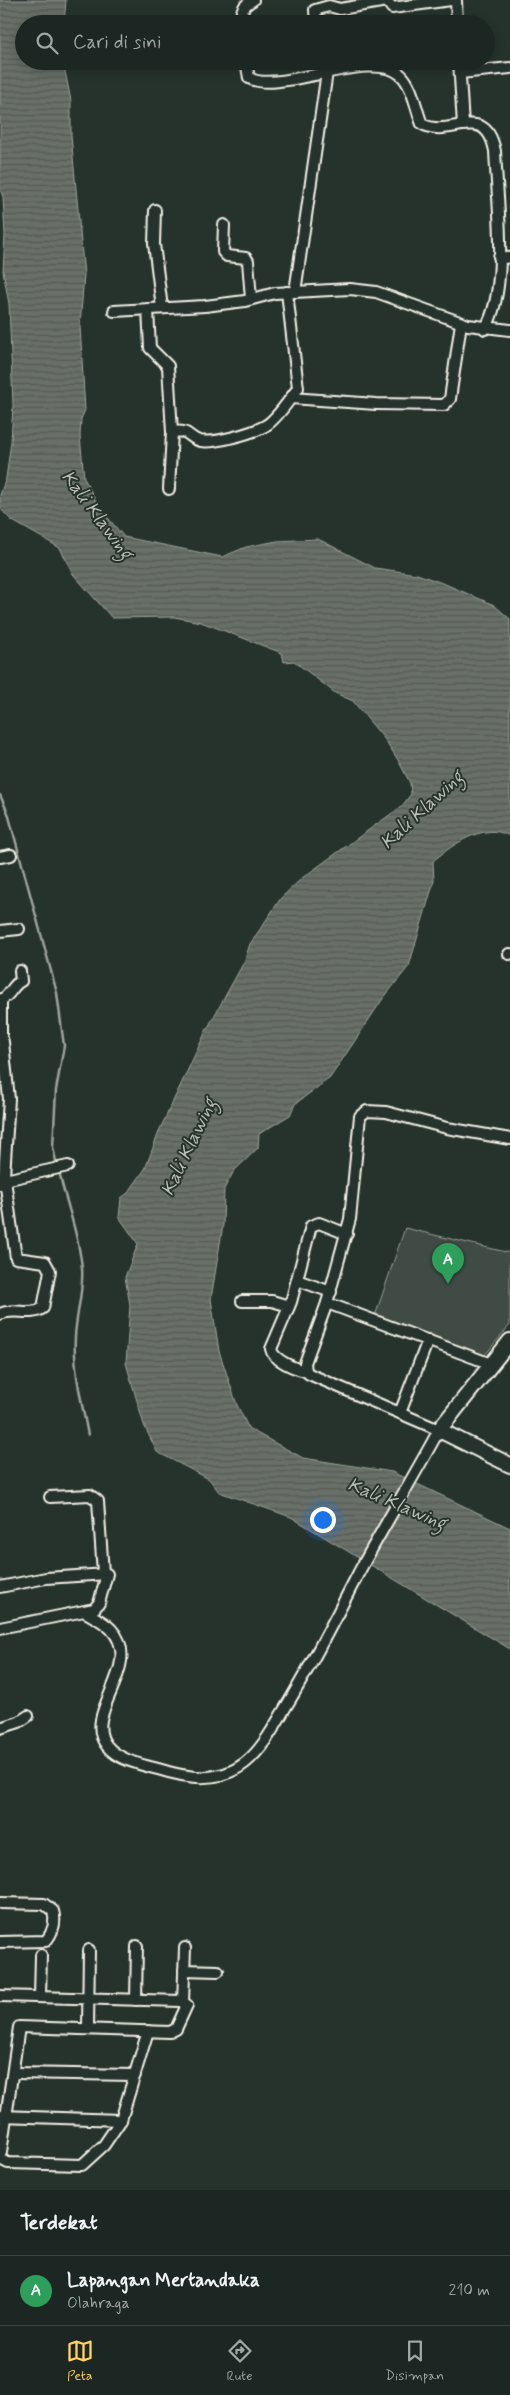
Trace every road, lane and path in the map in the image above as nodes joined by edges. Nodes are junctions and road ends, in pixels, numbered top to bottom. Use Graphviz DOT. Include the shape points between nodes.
graph roads {
  1 [pos="253,0"];
  2 [pos="451,0"];
  3 [pos="456,0"];
  4 [pos="241,15"];
  5 [pos="315,15"];
  6 [pos="457,15"];
  7 [pos="510,68"];
  8 [pos="248,70"];
  9 [pos="342,70"];
  10 [pos="394,70"];
  11 [pos="460,70"];
  12 [pos="490,70"];
  13 [pos="495,70"];
  14 [pos="325,72"];
  15 [pos="460,73"];
  16 [pos="463,125"];
  17 [pos="154,210"];
  18 [pos="224,225"];
  19 [pos="505,257"];
  20 [pos="291,292"];
  21 [pos="251,299"];
  22 [pos="162,308"];
  23 [pos="148,309"];
  24 [pos="114,311"];
  25 [pos="461,323"];
  26 [pos="485,329"];
  27 [pos="510,330"];
  28 [pos="291,398"];
  29 [pos="172,432"];
  30 [pos="169,489"];
  31 [pos="11,855"];
  32 [pos="0,856"];
  33 [pos="19,929"];
  34 [pos="0,931"];
  35 [pos="20,971"];
  36 [pos="0,1034"];
  37 [pos="510,1139"];
  38 [pos="68,1166"];
  39 [pos="3,1180"];
  40 [pos="346,1234"];
  41 [pos="296,1280"];
  42 [pos="331,1292"];
  43 [pos="242,1301"];
  44 [pos="327,1303"];
  45 [pos="289,1306"];
  46 [pos="0,1314"];
  47 [pos="428,1340"];
  48 [pos="510,1340"];
  49 [pos="491,1364"];
  50 [pos="306,1371"];
  51 [pos="400,1413"];
  52 [pos="439,1430"];
  53 [pos="510,1465"];
  54 [pos="50,1497"];
  55 [pos="103,1573"];
  56 [pos="0,1586"];
  57 [pos="86,1612"];
  58 [pos="0,1628"];
  59 [pos="28,1716"];
  60 [pos="0,1728"];
  61 [pos="0,1903"];
  62 [pos="0,1942"];
  63 [pos="137,1946"];
  64 [pos="184,1948"];
  65 [pos="89,1950"];
  66 [pos="41,1955"];
  67 [pos="184,1970"];
  68 [pos="218,1971"];
  69 [pos="0,1996"];
  70 [pos="40,1997"];
  71 [pos="87,1999"];
  72 [pos="136,2000"];
  73 [pos="183,2002"];
  74 [pos="88,2028"];
  75 [pos="148,2031"];
  76 [pos="13,2074"];
  77 [pos="135,2075"];
  78 [pos="3,2117"];
  79 [pos="121,2120"];
  80 [pos="0,2159"];
  1 -- 4 [label="street" via="244,5"];
  2 -- 5 [label="street" via="392,8 387,1 340,9 322,7 315,10"];
  3 -- 6 [label="street"];
  7 -- 13 [label="street"];
  8 -- 14 [label="street" via="249,78 255,81"];
  9 -- 14 [label="street"];
  10 -- 16 [label="street" via="403,77 422,124 433,128"];
  11 -- 15 [label="street"];
  12 -- 15 [label="street"];
  14 -- 20 [label="street"];
  15 -- 16 [label="street"];
  16 -- 19 [label="street" via="478,125 492,137 500,238"];
  17 -- 22 [label="street"];
  18 -- 21 [label="street" via="222,252 248,261"];
  19 -- 26 [label="street" via="495,308"];
  20 -- 21 [label="street"];
  20 -- 25 [label="street" via="350,289 376,292"];
  20 -- 28 [label="street" via="298,388"];
  21 -- 22 [label="street"];
  22 -- 23 [label="street"];
  23 -- 24 [label="street"];
  23 -- 29 [label="street" via="150,348 168,366"];
  25 -- 26 [label="street"];
  25 -- 28 [label="street" via="450,399 444,405"];
  26 -- 27 [label="street"];
  28 -- 29 [label="street" via="266,426 225,440 200,442 186,432"];
  29 -- 30 [label="street"];
  31 -- 32 [label="street"];
  33 -- 34 [label="street"];
  35 -- 36 [label="street" via="20,982 15,984 9,996 1,1000"];
  36 -- 39 [label="street" via="9,1099"];
  37 -- 40 [label="street" via="446,1128 386,1112 363,1112 359,1121 352,1207"];
  38 -- 39 [label="street"];
  39 -- 46 [label="street" via="16,1258 45,1262 50,1271 43,1308 35,1312 13,1310"];
  40 -- 41 [label="street" via="319,1223 311,1226"];
  40 -- 42 [label="street"];
  41 -- 42 [label="street"];
  41 -- 45 [label="street"];
  42 -- 44 [label="street"];
  43 -- 45 [label="street"];
  44 -- 47 [label="street"];
  44 -- 50 [label="street" via="305,1363"];
  45 -- 50 [label="street" via="271,1352 294,1368"];
  47 -- 49 [label="street"];
  47 -- 51 [label="street"];
  48 -- 49 [label="street"];
  49 -- 52 [label="street"];
  50 -- 51 [label="street"];
  51 -- 52 [label="street"];
  52 -- 53 [label="street"];
  52 -- 57 [label="street" via="274,1727 245,1763 231,1772 202,1778 181,1776 125,1758 108,1748 100,1727 122,1663 121,1648 110,1629"];
  54 -- 55 [label="street" via="90,1495 98,1501"];
  55 -- 56 [label="street"];
  55 -- 57 [label="street" via="107,1576 99,1603"];
  57 -- 58 [label="street"];
  59 -- 60 [label="street"];
  61 -- 62 [label="street" via="44,1904 53,1910 54,1920 46,1941"];
  63 -- 72 [label="street"];
  64 -- 67 [label="street"];
  65 -- 71 [label="street"];
  66 -- 70 [label="street"];
  67 -- 68 [label="street"];
  67 -- 73 [label="street"];
  69 -- 70 [label="street"];
  70 -- 71 [label="street"];
  71 -- 72 [label="street"];
  71 -- 74 [label="street"];
  72 -- 73 [label="street"];
  73 -- 75 [label="street" via="187,2010 176,2029 170,2032"];
  74 -- 75 [label="street"];
  74 -- 76 [label="street" via="20,2027"];
  75 -- 77 [label="street"];
  76 -- 77 [label="street"];
  76 -- 78 [label="street"];
  77 -- 79 [label="street"];
  78 -- 79 [label="street"];
  78 -- 80 [label="street"];
  79 -- 80 [label="street" via="104,2145 82,2164 8,2163"];
}
